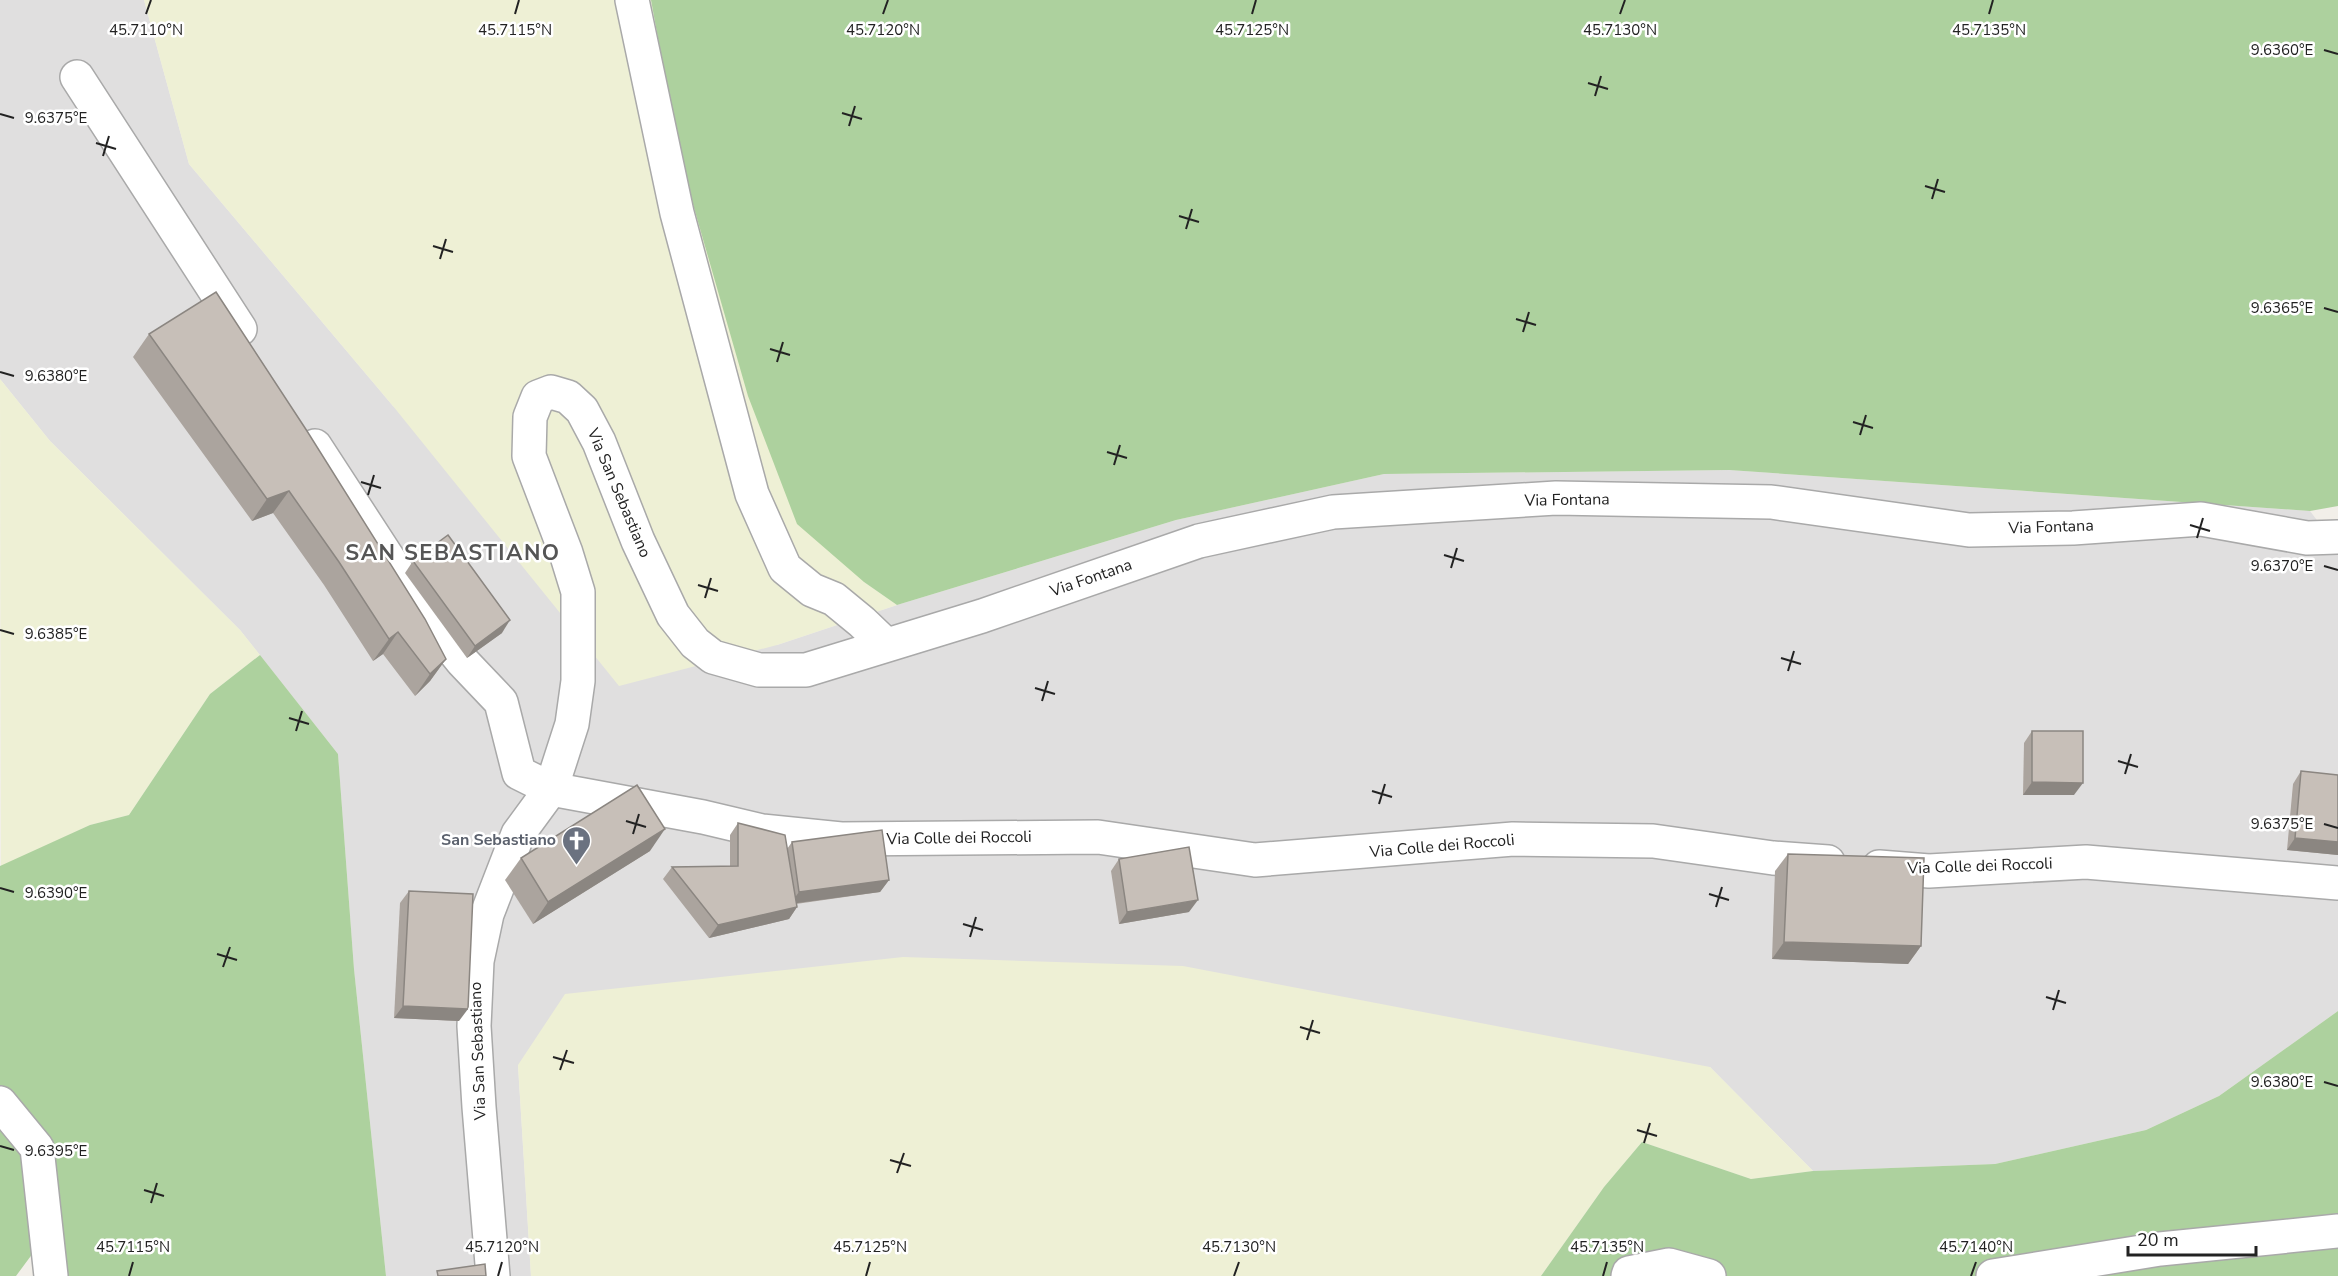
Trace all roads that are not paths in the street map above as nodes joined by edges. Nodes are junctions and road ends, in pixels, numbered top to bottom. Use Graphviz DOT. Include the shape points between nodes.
graph roads {
  1 [pos="632,0"];
  2 [pos="77,77"];
  3 [pos="257,356"];
  4 [pos="303,426"];
  5 [pos="2338,537"];
  6 [pos="885,644"];
  7 [pos="816,667"];
  8 [pos="550,789"];
  9 [pos="2338,883"];
  10 [pos="0,1103"];
  11 [pos="2338,1231"];
  12 [pos="51,1276"];
  13 [pos="493,1276"];
  14 [pos="1628,1276"];
  15 [pos="1709,1276"];
  16 [pos="1994,1276"];
  1 -- 6 [label="street" via="677,213 752,494 785,568 812,590 834,599"];
  2 -- 3 [label="street"];
  4 -- 8 [label="street, Via Colle dei Roccoli" via="425,615 501,702 519,773"];
  5 -- 6 [label="street, Via Fontana" via="2307,537 2201,519 1969,530 1771,502 1556,498 1333,512 1199,541 982,616"];
  6 -- 7 [label="street, Via Fontana"];
  7 -- 8 [label="street, Via San Sebastiano" via="759,670 713,657 695,643 673,615 582,410 568,397 551,392 538,398 530,417 529,456 578,592 578,681 572,724"];
  8 -- 9 [label="street, Via Colle dei Roccoli" via="762,831 841,839 1098,837 1256,860 1513,838 1653,841 1773,858 1929,870 2086,862"];
  8 -- 13 [label="street, Via San Sebastiano" via="518,834 487,914 477,961 474,1026"];
  10 -- 12 [label="street" via="37,1148"];
  11 -- 16 [label="street" via="2160,1249"];
  14 -- 15 [label="street" via="1669,1265"];
}
